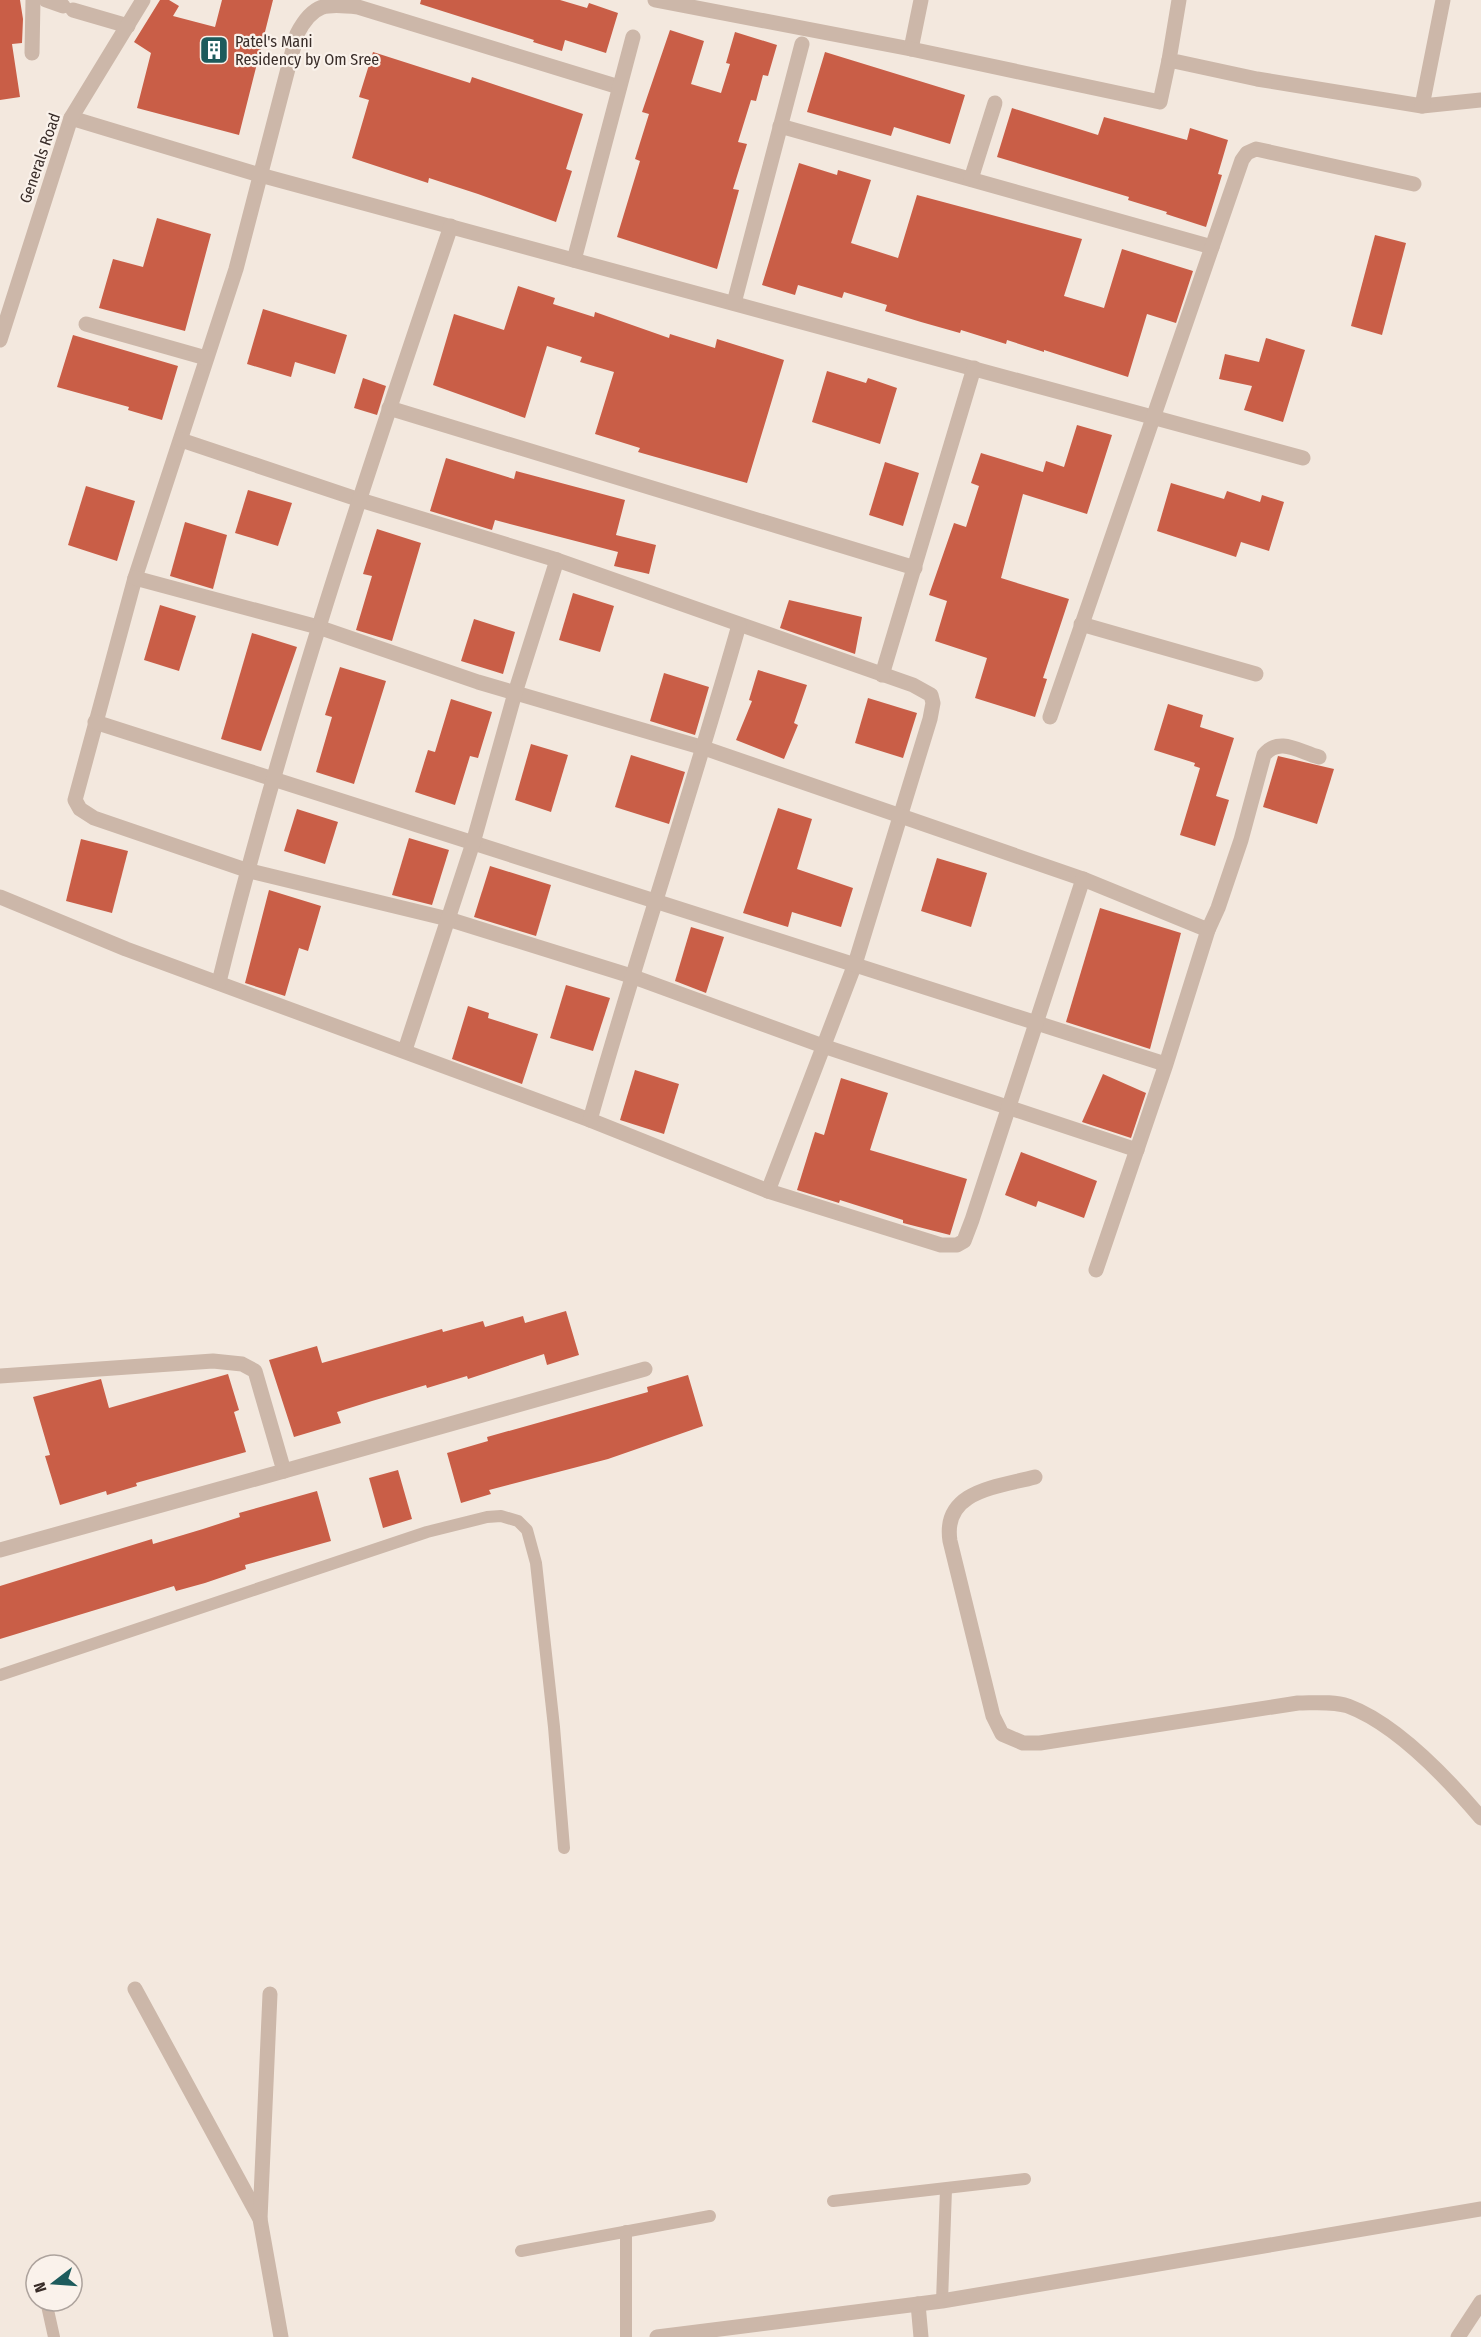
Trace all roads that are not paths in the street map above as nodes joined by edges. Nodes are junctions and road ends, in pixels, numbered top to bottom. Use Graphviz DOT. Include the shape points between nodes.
graph roads {
  1 [pos="33,0"];
  2 [pos="46,0"];
  3 [pos="143,0"];
  4 [pos="655,0"];
  5 [pos="921,0"];
  6 [pos="1179,0"];
  7 [pos="1443,0"];
  8 [pos="128,26"];
  9 [pos="633,37"];
  10 [pos="802,44"];
  11 [pos="911,49"];
  12 [pos="32,53"];
  13 [pos="1169,60"];
  14 [pos="619,87"];
  15 [pos="1481,100"];
  16 [pos="995,103"];
  17 [pos="1422,106"];
  18 [pos="71,118"];
  19 [pos="780,126"];
  20 [pos="260,175"];
  21 [pos="971,178"];
  22 [pos="1414,184"];
  23 [pos="451,226"];
  24 [pos="1212,247"];
  25 [pos="574,260"];
  26 [pos="734,303"];
  27 [pos="86,324"];
  28 [pos="0,340"];
  29 [pos="206,358"];
  30 [pos="974,368"];
  31 [pos="389,408"];
  32 [pos="1153,417"];
  33 [pos="181,440"];
  34 [pos="1303,458"];
  35 [pos="360,500"];
  36 [pos="557,560"];
  37 [pos="915,568"];
  38 [pos="135,578"];
  39 [pos="1081,624"];
  40 [pos="739,625"];
  41 [pos="318,627"];
  42 [pos="1256,674"];
  43 [pos="882,675"];
  44 [pos="515,693"];
  45 [pos="1050,717"];
  46 [pos="95,722"];
  47 [pos="704,748"];
  48 [pos="1319,757"];
  49 [pos="271,779"];
  50 [pos="899,816"];
  51 [pos="473,843"];
  52 [pos="246,870"];
  53 [pos="1083,879"];
  54 [pos="0,897"];
  55 [pos="657,902"];
  56 [pos="448,919"];
  57 [pos="1208,930"];
  58 [pos="855,964"];
  59 [pos="631,976"];
  60 [pos="219,982"];
  61 [pos="1035,1022"];
  62 [pos="823,1046"];
  63 [pos="405,1050"];
  64 [pos="1165,1064"];
  65 [pos="1010,1109"];
  66 [pos="591,1120"];
  67 [pos="1137,1150"];
  68 [pos="768,1191"];
  69 [pos="1096,1270"];
  70 [pos="645,1369"];
  71 [pos="0,1377"];
  72 [pos="284,1471"];
  73 [pos="1035,1477"];
  74 [pos="0,1550"];
  75 [pos="0,1675"];
  76 [pos="1481,1818"];
  77 [pos="564,1848"];
  78 [pos="135,1989"];
  79 [pos="270,1994"];
  80 [pos="1025,2180"];
  81 [pos="946,2189"];
  82 [pos="833,2201"];
  83 [pos="1481,2209"];
  84 [pos="710,2216"];
  85 [pos="260,2219"];
  86 [pos="626,2231"];
  87 [pos="521,2251"];
  88 [pos="942,2301"];
  89 [pos="1481,2302"];
  90 [pos="918,2304"];
  91 [pos="49,2313"];
  92 [pos="54,2337"];
  93 [pos="281,2337"];
  94 [pos="626,2337"];
  95 [pos="657,2337"];
  96 [pos="921,2337"];
  97 [pos="1458,2337"];
  1 -- 12 [label="street"];
  2 -- 8 [label="street"];
  3 -- 8 [label="street, Generals Road"];
  4 -- 11 [label="street"];
  5 -- 11 [label="street"];
  6 -- 13 [label="street"];
  7 -- 17 [label="street"];
  8 -- 18 [label="street, Generals Road"];
  9 -- 14 [label="street"];
  10 -- 19 [label="street"];
  11 -- 13 [label="street" via="1160,102"];
  13 -- 17 [label="street"];
  14 -- 20 [label="street" via="358,7 330,4 314,10 297,34"];
  14 -- 25 [label="street"];
  15 -- 17 [label="street"];
  16 -- 21 [label="street"];
  18 -- 20 [label="street"];
  18 -- 28 [label="street, Generals Road"];
  19 -- 21 [label="street"];
  19 -- 26 [label="street"];
  20 -- 23 [label="street"];
  20 -- 29 [label="street" via="236,269"];
  21 -- 24 [label="street"];
  22 -- 24 [label="street" via="1256,149 1242,160"];
  23 -- 25 [label="street"];
  23 -- 31 [label="street"];
  24 -- 32 [label="street"];
  25 -- 26 [label="street"];
  26 -- 30 [label="street"];
  27 -- 29 [label="street"];
  29 -- 33 [label="street"];
  30 -- 32 [label="street"];
  30 -- 37 [label="street"];
  31 -- 35 [label="street"];
  31 -- 37 [label="street"];
  32 -- 34 [label="street"];
  32 -- 39 [label="street"];
  33 -- 35 [label="street"];
  33 -- 38 [label="street"];
  35 -- 36 [label="street"];
  35 -- 41 [label="street"];
  36 -- 40 [label="street"];
  36 -- 44 [label="street"];
  37 -- 43 [label="street"];
  38 -- 41 [label="street"];
  38 -- 46 [label="street"];
  39 -- 42 [label="street"];
  39 -- 45 [label="street"];
  40 -- 43 [label="street"];
  40 -- 47 [label="street"];
  41 -- 44 [label="street"];
  41 -- 49 [label="street"];
  43 -- 50 [label="street" via="925,689 933,704"];
  44 -- 47 [label="street"];
  44 -- 51 [label="street"];
  46 -- 49 [label="street"];
  46 -- 52 [label="street" via="75,800 80,808 94,818"];
  47 -- 50 [label="street"];
  47 -- 55 [label="street"];
  48 -- 57 [label="street" via="1280,744 1264,755 1241,840"];
  49 -- 51 [label="street"];
  49 -- 52 [label="street"];
  50 -- 53 [label="street"];
  50 -- 58 [label="street"];
  51 -- 55 [label="street"];
  51 -- 56 [label="street"];
  52 -- 56 [label="street"];
  52 -- 60 [label="street"];
  53 -- 57 [label="street"];
  53 -- 61 [label="street"];
  54 -- 60 [label="street"];
  55 -- 58 [label="street"];
  55 -- 59 [label="street"];
  56 -- 59 [label="street"];
  56 -- 63 [label="street"];
  57 -- 64 [label="street"];
  58 -- 61 [label="street"];
  58 -- 62 [label="street"];
  59 -- 62 [label="street"];
  59 -- 66 [label="street"];
  60 -- 63 [label="street"];
  61 -- 64 [label="street"];
  61 -- 65 [label="street"];
  62 -- 65 [label="street"];
  62 -- 68 [label="street"];
  63 -- 66 [label="street"];
  64 -- 67 [label="street"];
  65 -- 67 [label="street"];
  65 -- 68 [label="street" via="964,1241 957,1245 914,1238"];
  66 -- 68 [label="street"];
  67 -- 69 [label="street"];
  70 -- 72 [label="street"];
  71 -- 72 [label="street" via="213,1361 242,1364 255,1371"];
  72 -- 74 [label="street"];
  73 -- 76 [label="street" via="971,1495 960,1502 948,1520 993,1716 1002,1734 1023,1743 1040,1743 1298,1703 1347,1706 1383,1724"];
  75 -- 77 [label="lane" via="427,1532 487,1517 518,1521 527,1530 536,1563"];
  78 -- 85 [label="street"];
  79 -- 85 [label="street"];
  80 -- 81 [label="lane"];
  81 -- 82 [label="lane"];
  81 -- 88 [label="lane"];
  83 -- 88 [label="street"];
  84 -- 86 [label="lane"];
  85 -- 93 [label="street"];
  86 -- 87 [label="lane"];
  86 -- 94 [label="lane"];
  88 -- 90 [label="street"];
  89 -- 97 [label="street"];
  90 -- 95 [label="street"];
  90 -- 96 [label="street"];
  91 -- 92 [label="lane"];
}
